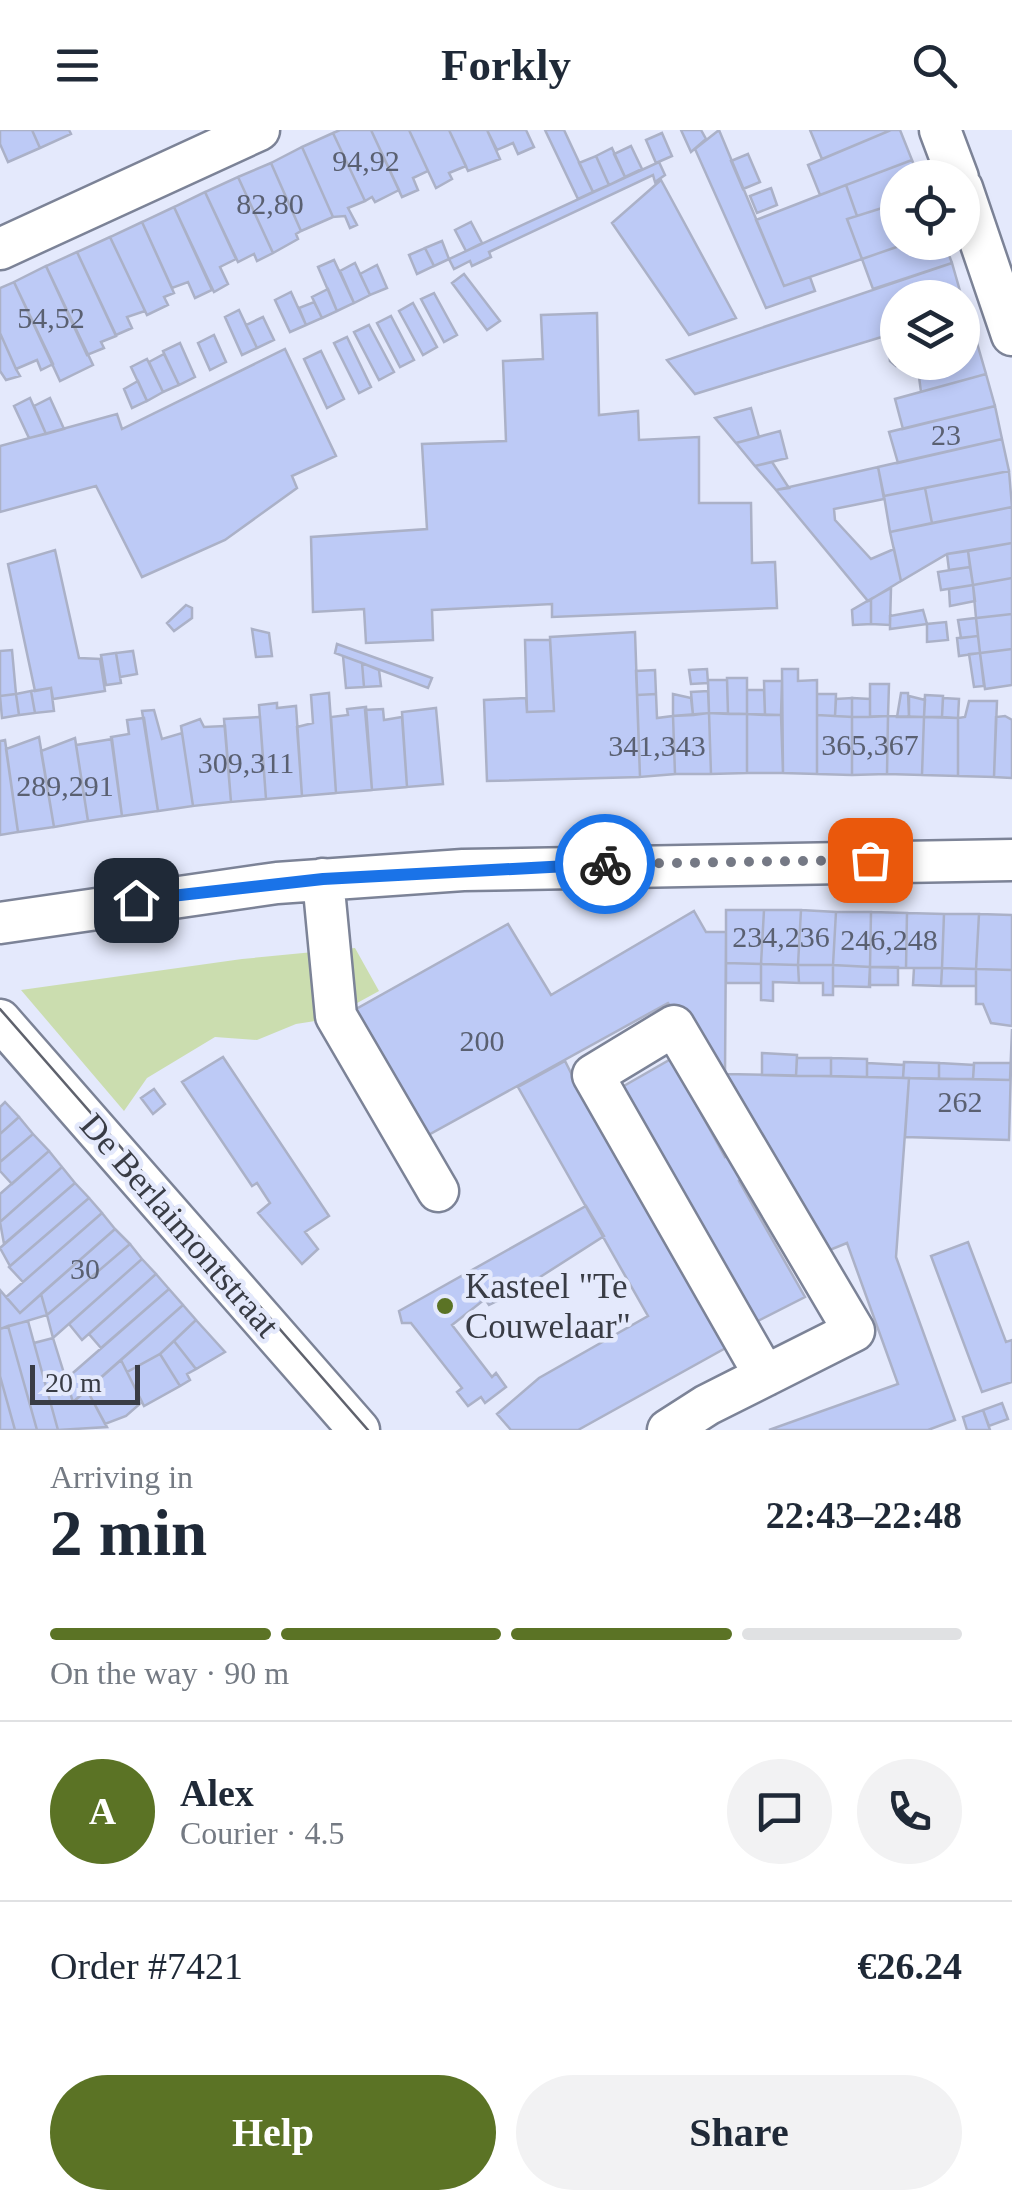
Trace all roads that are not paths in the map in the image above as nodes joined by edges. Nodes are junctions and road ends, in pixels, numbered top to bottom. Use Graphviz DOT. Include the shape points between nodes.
graph roads {
  1 [pos="259,130"];
  2 [pos="940,130"];
  3 [pos="951,160"];
  4 [pos="980,241"];
  5 [pos="0,249"];
  6 [pos="1012,335"];
  7 [pos="1012,860"];
  8 [pos="323,879"];
  9 [pos="0,923"];
  10 [pos="0,1020"];
  11 [pos="438,1191"];
  12 [pos="765,1376"];
  13 [pos="359,1430"];
  14 [pos="668,1430"];
  1 -- 5 [label="street"];
  2 -- 3 [label="street"];
  4 -- 6 [label="street"];
  7 -- 8 [label="street" via="631,864"];
  8 -- 9 [label="street"];
  8 -- 11 [label="street" via="336,1016"];
  10 -- 13 [label="street, De Berlaimontstraat"];
  12 -- 12 [label="street" via="854,1332 674,1026 593,1075"];
  12 -- 14 [label="street"];
}
